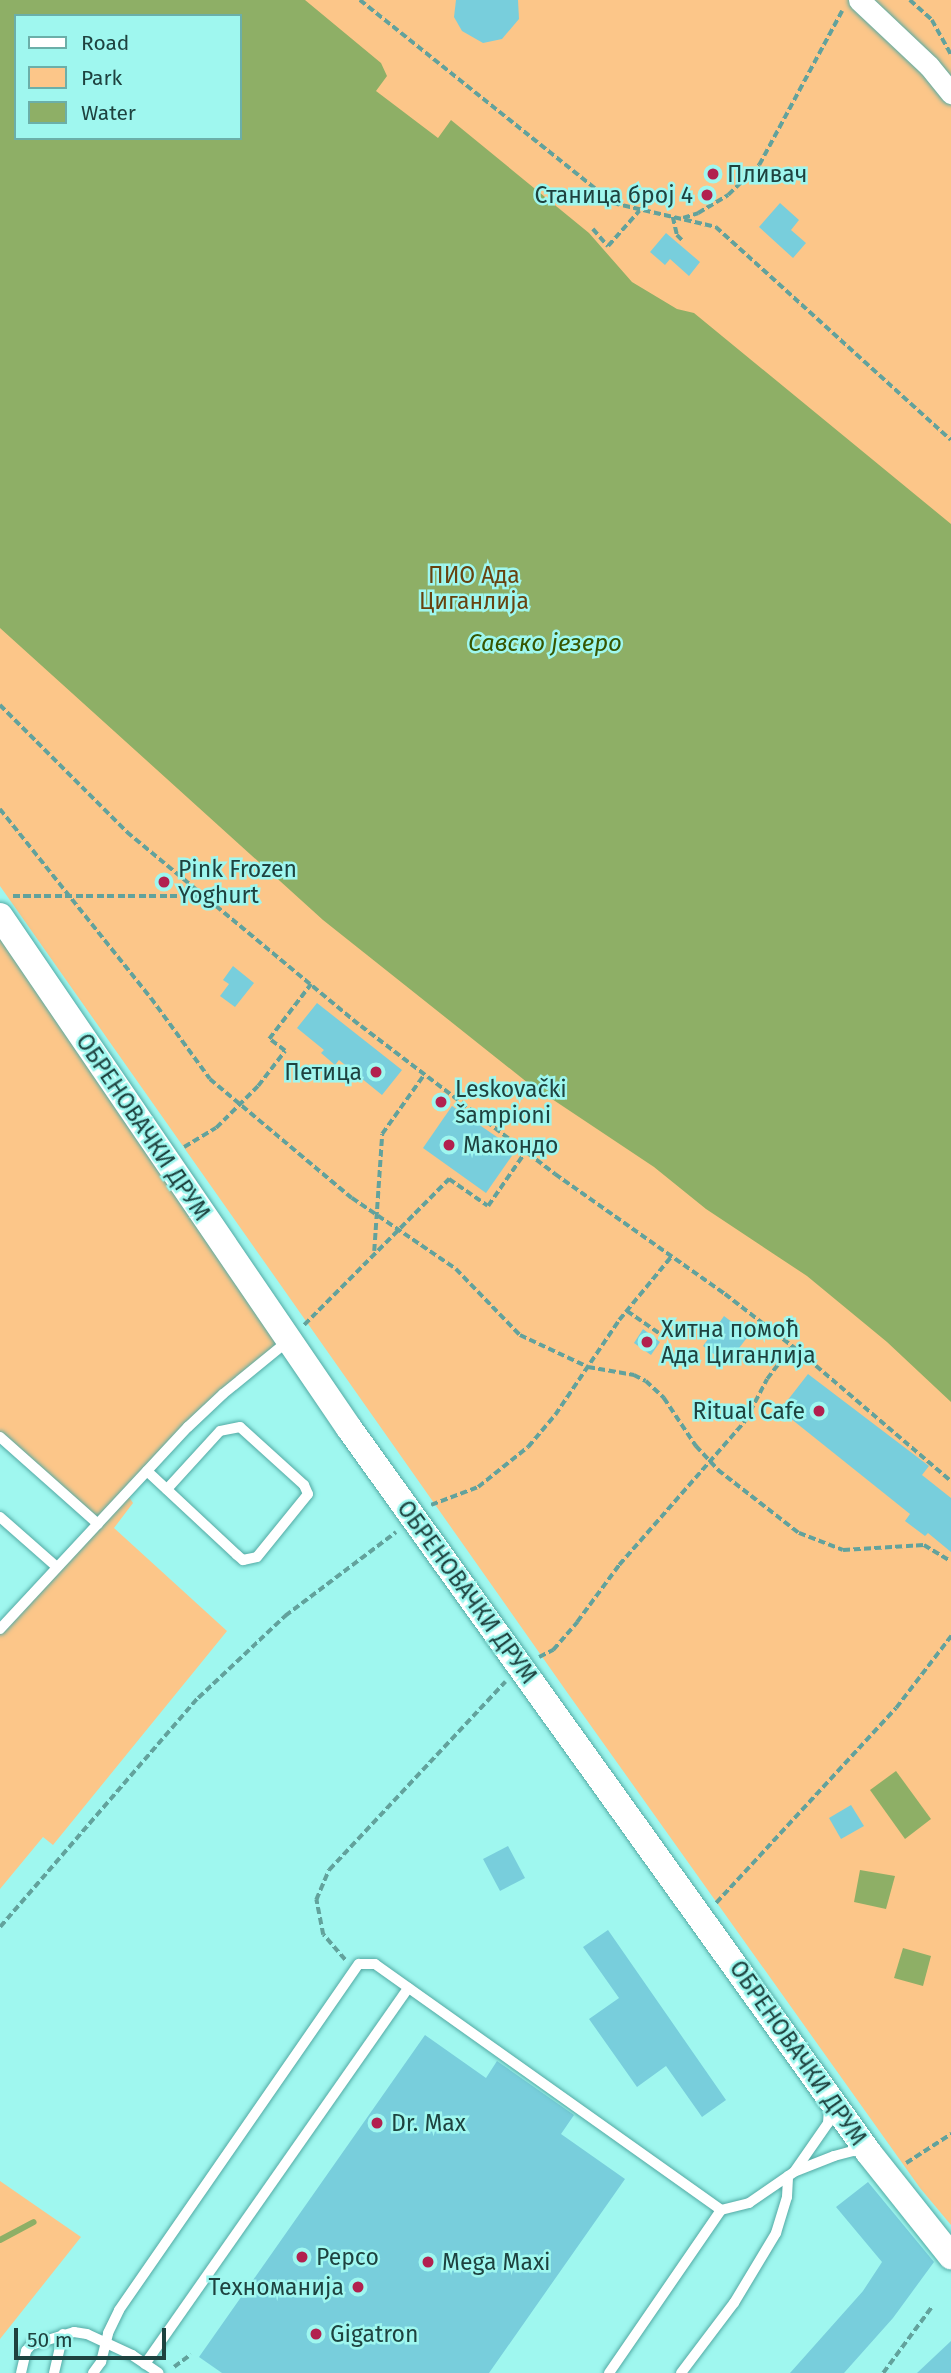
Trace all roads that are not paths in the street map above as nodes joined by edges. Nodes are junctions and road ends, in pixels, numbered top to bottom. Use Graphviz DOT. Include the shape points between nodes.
graph roads {
  1 [pos="859,0"];
  2 [pos="951,93"];
  3 [pos="0,916"];
  4 [pos="288,1341"];
  5 [pos="0,1437"];
  6 [pos="147,1471"];
  7 [pos="166,1489"];
  8 [pos="0,1517"];
  9 [pos="97,1524"];
  10 [pos="57,1567"];
  11 [pos="0,1629"];
  12 [pos="408,1988"];
  13 [pos="826,2094"];
  14 [pos="869,2153"];
  15 [pos="791,2174"];
  16 [pos="721,2210"];
  17 [pos="951,2256"];
  18 [pos="63,2334"];
  19 [pos="106,2343"];
  20 [pos="145,2364"];
  21 [pos="103,2367"];
  22 [pos="21,2373"];
  23 [pos="54,2373"];
  24 [pos="93,2373"];
  25 [pos="159,2373"];
  26 [pos="609,2373"];
  27 [pos="681,2373"];
  1 -- 2 [label="street"];
  3 -- 4 [label="street, ОБРЕНОВАЧКИ ДРУМ"];
  4 -- 6 [label="lane" via="223,1394"];
  4 -- 13 [label="street, ОБРЕНОВАЧКИ ДРУМ"];
  5 -- 9 [label="lane"];
  6 -- 7 [label="lane"];
  6 -- 9 [label="lane"];
  7 -- 7 [label="lane" via="220,1431 240,1427 307,1490 305,1499 257,1557 243,1560"];
  8 -- 10 [label="lane"];
  9 -- 10 [label="lane"];
  10 -- 11 [label="lane"];
  12 -- 16 [label="lane"];
  12 -- 19 [label="lane" via="375,1964 359,1964 353,1970 119,2310"];
  12 -- 20 [label="lane"];
  13 -- 14 [label="street, ОБРЕНОВАЧКИ ДРУМ"];
  13 -- 15 [label="lane" via="828,2123"];
  14 -- 15 [label="lane" via="853,2151"];
  14 -- 17 [label="street, ОБРЕНОВАЧКИ ДРУМ"];
  15 -- 16 [label="lane" via="749,2203"];
  15 -- 27 [label="lane" via="771,2242 734,2303"];
  16 -- 26 [label="lane"];
  18 -- 19 [label="lane" via="88,2334"];
  18 -- 22 [label="lane" via="31,2345"];
  18 -- 23 [label="lane"];
  19 -- 20 [label="lane"];
  19 -- 21 [label="lane"];
  20 -- 25 [label="lane"];
  21 -- 24 [label="lane"];
}
